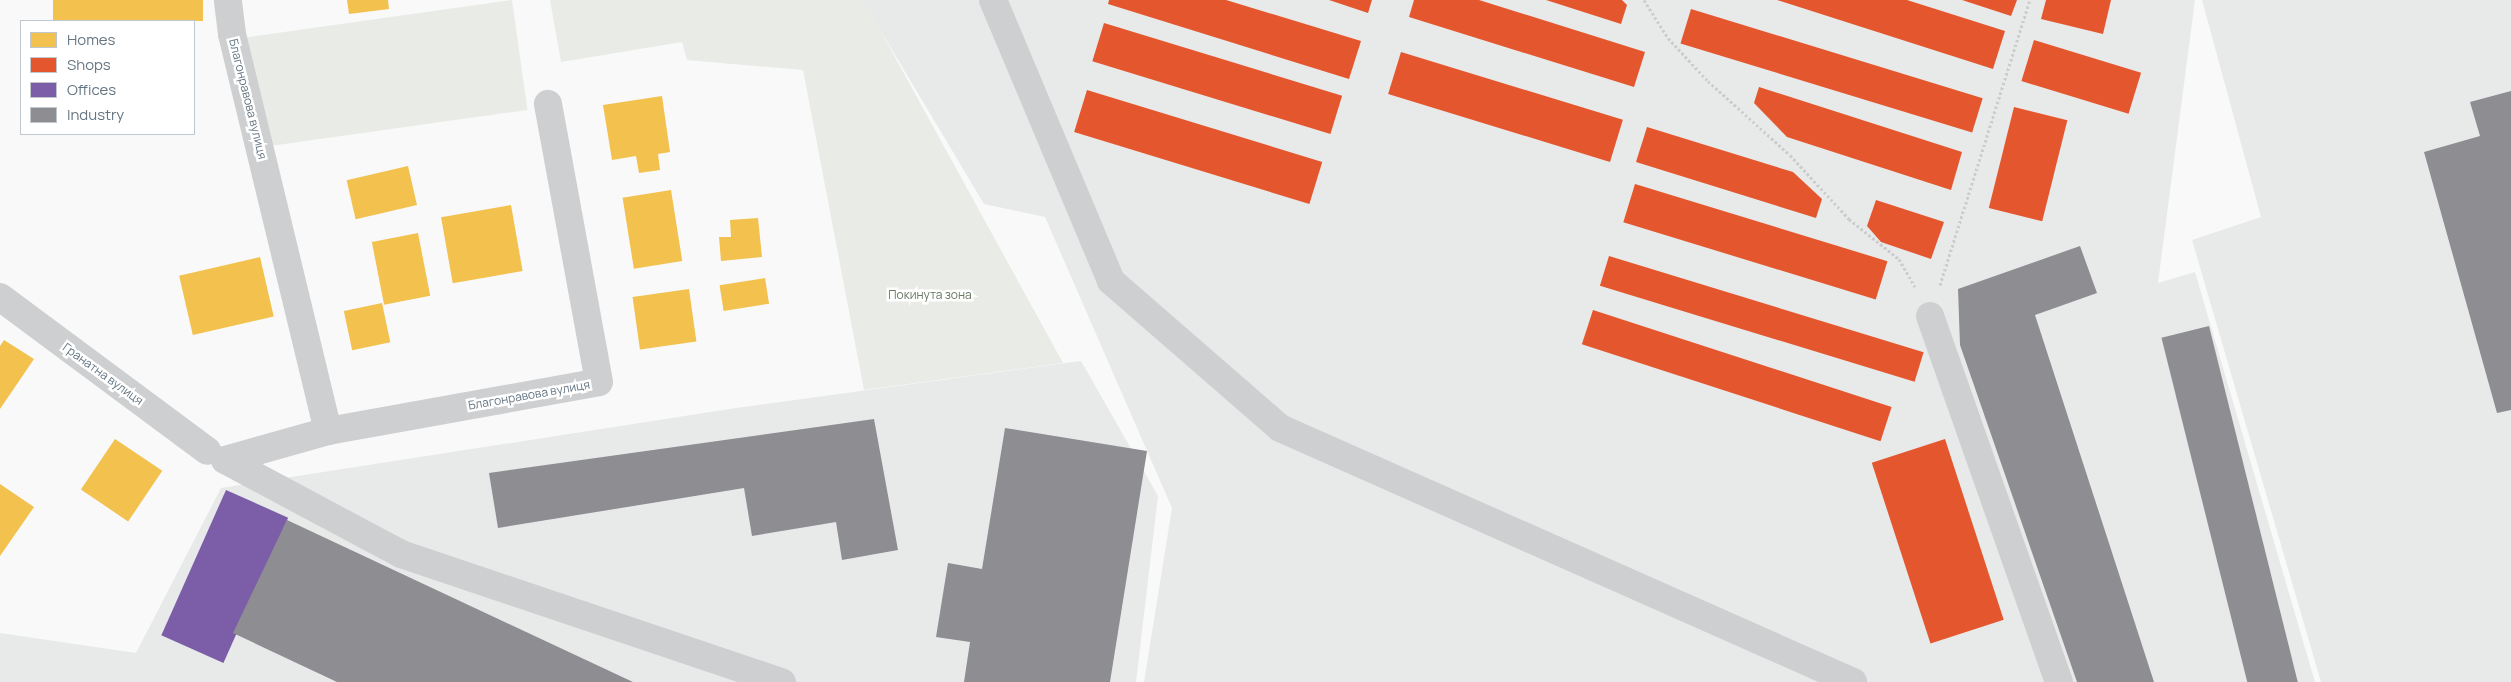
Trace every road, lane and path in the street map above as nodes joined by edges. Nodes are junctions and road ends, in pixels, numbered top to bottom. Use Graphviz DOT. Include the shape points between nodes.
graph roads {
  1 [pos="228,0"];
  2 [pos="993,0"];
  3 [pos="1644,0"];
  4 [pos="2030,0"];
  5 [pos="548,104"];
  6 [pos="0,298"];
  7 [pos="1930,316"];
  8 [pos="328,431"];
  9 [pos="216,456"];
  10 [pos="782,682"];
  11 [pos="1853,682"];
  12 [pos="2059,682"];
  1 -- 8 [label="street, Благонравова вулиця" via="232,34"];
  2 -- 11 [label="street" via="1111,281 1280,428"];
  3 -- 7 [label="path" via="1668,38 1708,81 1790,155 1849,219 1899,259"];
  4 -- 7 [label="path"];
  5 -- 8 [label="street, Благонравова вулиця" via="599,382"];
  6 -- 9 [label="street, Гранатна вулиця"];
  7 -- 12 [label="street"];
  8 -- 9 [label="street, Благонравова вулиця"];
  9 -- 10 [label="street, Гранатна вулиця" via="401,554"];
}
